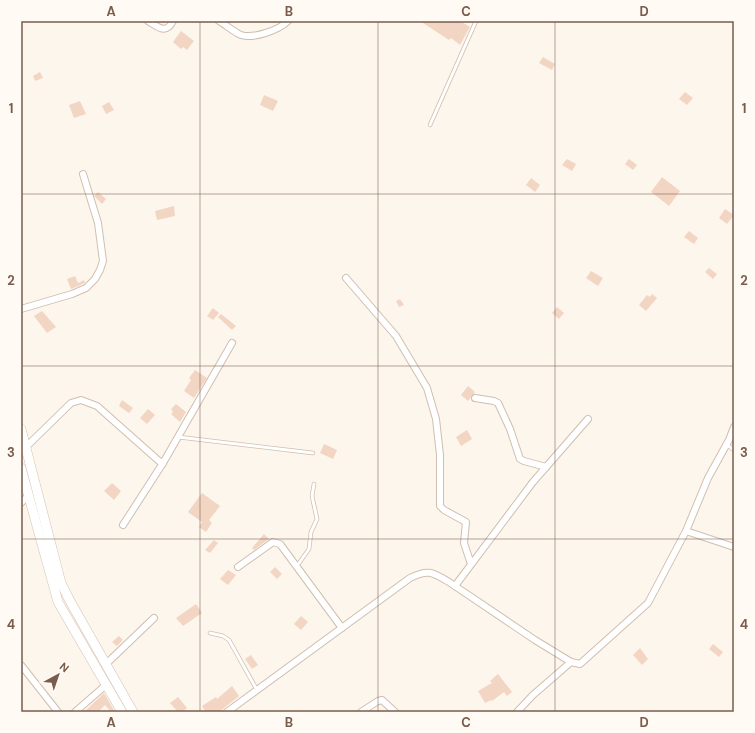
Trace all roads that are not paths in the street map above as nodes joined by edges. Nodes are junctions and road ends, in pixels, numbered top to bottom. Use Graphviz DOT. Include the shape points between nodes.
graph roads {
  1 [pos="148,21"];
  2 [pos="173,21"];
  3 [pos="219,21"];
  4 [pos="288,21"];
  5 [pos="476,21"];
  6 [pos="430,125"];
  7 [pos="83,174"];
  8 [pos="346,278"];
  9 [pos="21,309"];
  10 [pos="232,343"];
  11 [pos="475,398"];
  12 [pos="588,420"];
  13 [pos="734,427"];
  14 [pos="21,429"];
  15 [pos="178,437"];
  16 [pos="726,445"];
  17 [pos="26,447"];
  18 [pos="734,450"];
  19 [pos="313,453"];
  20 [pos="163,462"];
  21 [pos="21,468"];
  22 [pos="546,468"];
  23 [pos="314,484"];
  24 [pos="25,499"];
  25 [pos="123,525"];
  26 [pos="686,531"];
  27 [pos="734,547"];
  28 [pos="471,564"];
  29 [pos="238,567"];
  30 [pos="297,567"];
  31 [pos="455,586"];
  32 [pos="154,618"];
  33 [pos="342,628"];
  34 [pos="210,633"];
  35 [pos="571,662"];
  36 [pos="105,664"];
  37 [pos="21,665"];
  38 [pos="106,685"];
  39 [pos="257,690"];
  40 [pos="58,712"];
  41 [pos="75,712"];
  42 [pos="122,712"];
  43 [pos="133,712"];
  44 [pos="227,712"];
  45 [pos="361,712"];
  46 [pos="395,712"];
  47 [pos="517,712"];
  1 -- 2 [label="street" via="162,30 170,27"];
  3 -- 4 [label="street" via="248,36 275,31"];
  5 -- 6 [label="lane"];
  7 -- 9 [label="street" via="98,223 103,261 100,270 86,288"];
  8 -- 28 [label="street" via="399,340 427,388 436,419 440,455 440,506 466,522 464,543"];
  10 -- 15 [label="street"];
  11 -- 22 [label="street" via="498,403 520,459"];
  12 -- 22 [label="street"];
  13 -- 16 [label="street"];
  14 -- 17 [label="main road"];
  15 -- 19 [label="lane"];
  15 -- 20 [label="street"];
  16 -- 18 [label="lane"];
  16 -- 26 [label="street" via="708,478"];
  17 -- 20 [label="street" via="71,403 81,400 97,406"];
  17 -- 36 [label="main road" via="61,583"];
  20 -- 25 [label="street"];
  21 -- 24 [label="main road"];
  22 -- 28 [label="street"];
  23 -- 30 [label="lane" via="312,496 317,519 311,532 308,549"];
  24 -- 38 [label="main road" via="58,602"];
  26 -- 27 [label="street"];
  26 -- 35 [label="street" via="648,603 580,664"];
  28 -- 31 [label="street"];
  29 -- 30 [label="street" via="276,542"];
  30 -- 33 [label="street"];
  31 -- 33 [label="street" via="435,574 422,572"];
  31 -- 35 [label="street"];
  32 -- 36 [label="street"];
  33 -- 39 [label="street"];
  34 -- 39 [label="lane" via="229,640"];
  35 -- 47 [label="street"];
  36 -- 43 [label="main road"];
  37 -- 40 [label="street"];
  38 -- 41 [label="street"];
  38 -- 42 [label="main road"];
  39 -- 44 [label="street"];
  45 -- 46 [label="street" via="382,700"];
}
